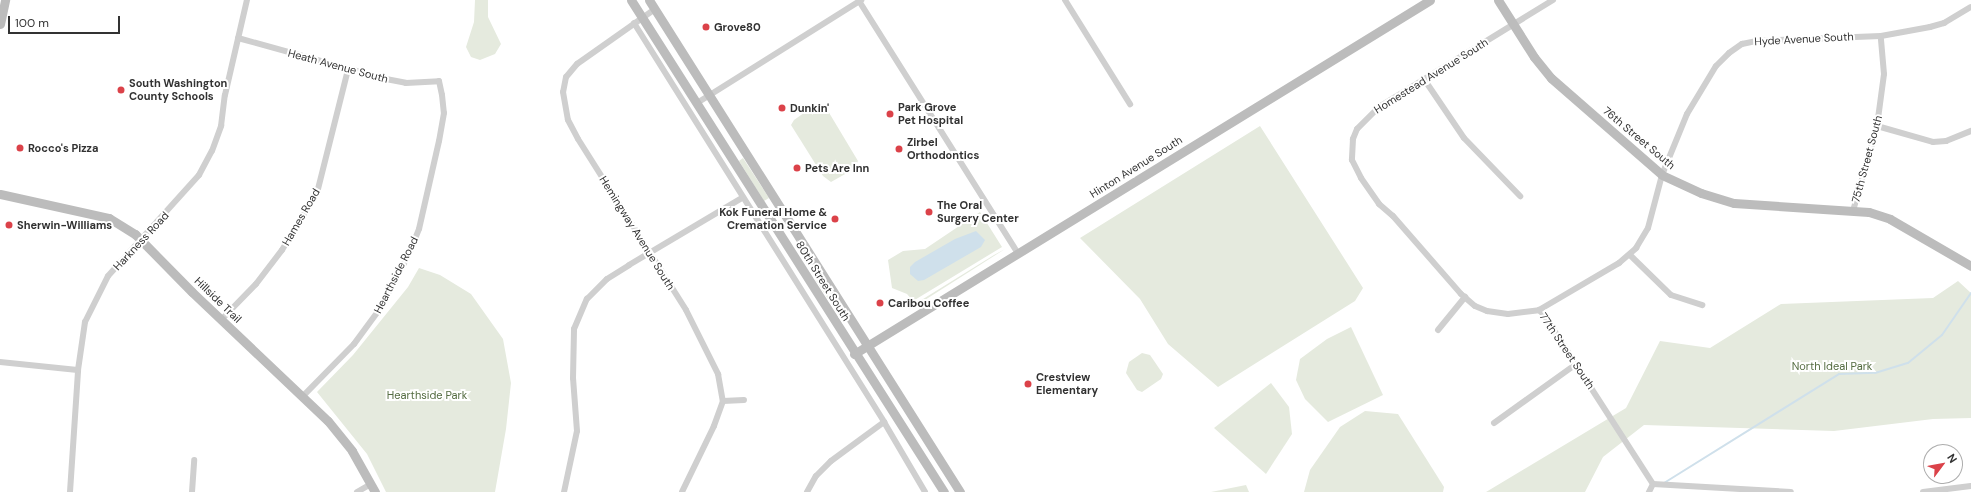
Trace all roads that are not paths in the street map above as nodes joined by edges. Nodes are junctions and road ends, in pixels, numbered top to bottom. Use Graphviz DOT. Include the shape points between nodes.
graph roads {
  1 [pos="5,0"];
  2 [pos="247,0"];
  3 [pos="631,0"];
  4 [pos="649,0"];
  5 [pos="860,0"];
  6 [pos="1065,0"];
  7 [pos="1430,0"];
  8 [pos="1498,0"];
  9 [pos="1553,0"];
  10 [pos="1971,7"];
  11 [pos="655,9"];
  12 [pos="643,17"];
  13 [pos="634,23"];
  14 [pos="0,24"];
  15 [pos="1513,24"];
  16 [pos="1881,36"];
  17 [pos="238,38"];
  18 [pos="348,70"];
  19 [pos="1424,79"];
  20 [pos="439,81"];
  21 [pos="709,95"];
  22 [pos="697,102"];
  23 [pos="1130,104"];
  24 [pos="1877,126"];
  25 [pos="1971,131"];
  26 [pos="1662,175"];
  27 [pos="1361,178"];
  28 [pos="0,194"];
  29 [pos="1520,196"];
  30 [pos="742,198"];
  31 [pos="1853,211"];
  32 [pos="141,240"];
  33 [pos="650,253"];
  34 [pos="1018,253"];
  35 [pos="1630,255"];
  36 [pos="1971,266"];
  37 [pos="1465,297"];
  38 [pos="1702,305"];
  39 [pos="1539,310"];
  40 [pos="221,320"];
  41 [pos="1438,330"];
  42 [pos="866,346"];
  43 [pos="854,354"];
  44 [pos="0,362"];
  45 [pos="1576,364"];
  46 [pos="78,370"];
  47 [pos="303,396"];
  48 [pos="744,400"];
  49 [pos="723,401"];
  50 [pos="884,422"];
  51 [pos="1494,423"];
  52 [pos="194,460"];
  53 [pos="1653,484"];
  54 [pos="1971,486"];
  55 [pos="373,488"];
  56 [pos="1960,490"];
  57 [pos="70,492"];
  58 [pos="192,492"];
  59 [pos="357,492"];
  60 [pos="564,492"];
  61 [pos="682,492"];
  62 [pos="807,492"];
  63 [pos="925,492"];
  64 [pos="944,492"];
  65 [pos="960,492"];
  66 [pos="1649,492"];
  67 [pos="1791,492"];
  68 [pos="1923,492"];
  1 -- 14 [label="main road"];
  2 -- 17 [label="street, Harkness Road"];
  3 -- 12 [label="main road, 80th Street South"];
  4 -- 11 [label="main road, 80th Street South"];
  5 -- 21 [label="street"];
  5 -- 34 [label="street"];
  6 -- 23 [label="street"];
  7 -- 34 [label="main road, Hinton Avenue South"];
  8 -- 15 [label="main road, 76th Street South"];
  9 -- 15 [label="street, Homestead Avenue South"];
  10 -- 16 [label="street, Hyde Avenue South" via="1944,23"];
  11 -- 12 [label="street, Hemingway Avenue South"];
  11 -- 21 [label="main road, 80th Street South"];
  12 -- 13 [label="street, Hemingway Avenue South"];
  12 -- 22 [label="main road, 80th Street South"];
  13 -- 30 [label="street"];
  13 -- 33 [label="street, Hemingway Avenue South" via="577,64 566,77 563,92 568,120 578,139"];
  15 -- 19 [label="street, Homestead Avenue South"];
  15 -- 26 [label="main road, 76th Street South" via="1534,58 1551,78"];
  16 -- 24 [label="street, 75th Street South" via="1884,74"];
  16 -- 26 [label="street, Hyde Avenue South" via="1756,41 1742,44 1729,52 1716,66 1687,114"];
  17 -- 18 [label="street, Heath Avenue South"];
  17 -- 32 [label="street, Harkness Road" via="221,126 212,151 199,174"];
  18 -- 20 [label="street, Heath Avenue South" via="406,83"];
  18 -- 40 [label="street, Hames Road" via="317,193 282,250 256,284"];
  19 -- 27 [label="street, Homestead Avenue South" via="1379,107 1357,129 1353,139 1352,160"];
  19 -- 29 [label="street" via="1464,138"];
  20 -- 47 [label="street, Hearthside Road" via="444,113 420,230 379,310 354,344"];
  21 -- 22 [label="street"];
  21 -- 42 [label="main road, 80th Street South"];
  22 -- 43 [label="main road, 80th Street South"];
  24 -- 25 [label="street" via="1933,142 1946,141"];
  24 -- 31 [label="street, 75th Street South"];
  26 -- 31 [label="main road, 76th Street South" via="1701,193 1734,203"];
  26 -- 35 [label="street, Hyde Avenue South" via="1648,228"];
  27 -- 37 [label="street, 77th Street South" via="1380,204"];
  28 -- 32 [label="main road, Hillside Trail" via="109,218"];
  30 -- 33 [label="street"];
  30 -- 50 [label="street"];
  31 -- 36 [label="main road, 76th Street South" via="1869,212 1890,219"];
  32 -- 40 [label="main road, Hillside Trail"];
  32 -- 46 [label="street, Harkness Road" via="108,276 96,297 85,322"];
  33 -- 49 [label="street, Hemingway Avenue South" via="686,310 708,353 718,374"];
  33 -- 60 [label="street" via="598,287 587,298 578,318 574,330 573,378 577,431"];
  34 -- 42 [label="main road, Hinton Avenue South"];
  35 -- 38 [label="street" via="1671,295"];
  35 -- 39 [label="street, Hyde Avenue South"];
  37 -- 39 [label="street, 77th Street South" via="1487,311 1508,314"];
  37 -- 41 [label="street"];
  39 -- 45 [label="street, 77th Street South"];
  40 -- 47 [label="main road, Hillside Trail"];
  42 -- 43 [label="main road, Hinton Avenue South"];
  42 -- 65 [label="main road, 80th Street South"];
  43 -- 64 [label="main road, 80th Street South"];
  44 -- 46 [label="street"];
  45 -- 51 [label="street"];
  45 -- 53 [label="street, 77th Street South"];
  46 -- 57 [label="street, Harkness Road"];
  47 -- 55 [label="main road, Hillside Trail" via="328,420 352,451"];
  48 -- 49 [label="street"];
  49 -- 61 [label="street" via="714,426"];
  50 -- 62 [label="street" via="831,461 816,476"];
  50 -- 63 [label="street"];
  52 -- 58 [label="street"];
  53 -- 66 [label="street"];
  53 -- 67 [label="street"];
  54 -- 56 [label="street"];
  55 -- 59 [label="street"];
  56 -- 68 [label="street"];
}
